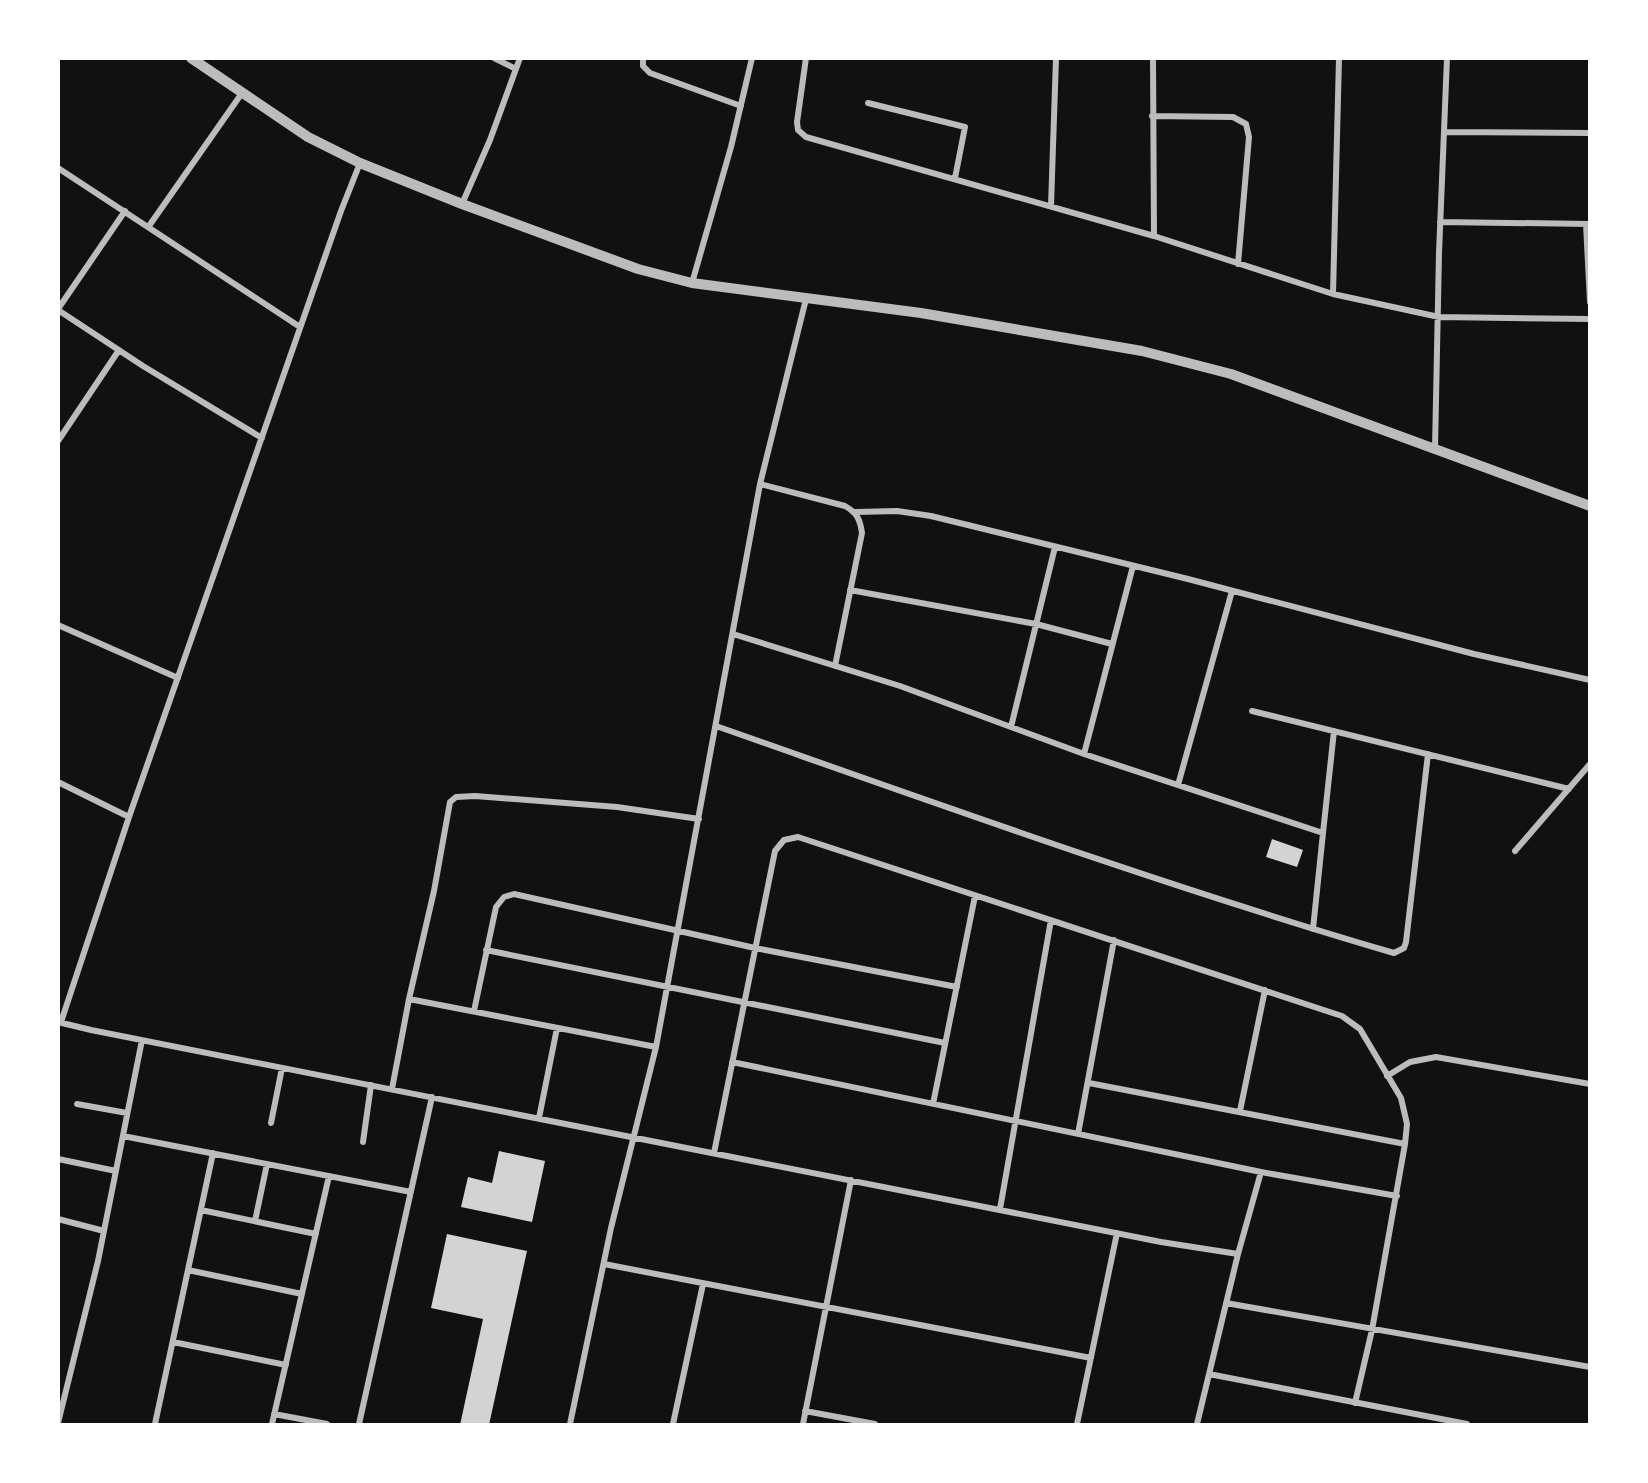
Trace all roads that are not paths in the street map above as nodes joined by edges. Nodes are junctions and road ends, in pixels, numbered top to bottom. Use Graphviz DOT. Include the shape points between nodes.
graph roads {
  1 [pos="191,58"];
  2 [pos="494,58"];
  3 [pos="520,58"];
  4 [pos="643,58"];
  5 [pos="752,58"];
  6 [pos="806,58"];
  7 [pos="1056,58"];
  8 [pos="1153,58"];
  9 [pos="1339,58"];
  10 [pos="1447,58"];
  11 [pos="516,69"];
  12 [pos="242,93"];
  13 [pos="868,103"];
  14 [pos="741,106"];
  15 [pos="1152,116"];
  16 [pos="1445,132"];
  17 [pos="1590,133"];
  18 [pos="360,163"];
  19 [pos="58,168"];
  20 [pos="955,178"];
  21 [pos="462,204"];
  22 [pos="1052,206"];
  23 [pos="125,211"];
  24 [pos="1440,222"];
  25 [pos="1588,224"];
  26 [pos="149,226"];
  27 [pos="1154,236"];
  28 [pos="1238,264"];
  29 [pos="692,283"];
  30 [pos="1333,294"];
  31 [pos="806,299"];
  32 [pos="1590,302"];
  33 [pos="58,310"];
  34 [pos="1438,316"];
  35 [pos="1590,320"];
  36 [pos="300,327"];
  37 [pos="119,350"];
  38 [pos="262,438"];
  39 [pos="58,441"];
  40 [pos="1436,450"];
  41 [pos="760,484"];
  42 [pos="1590,507"];
  43 [pos="856,512"];
  44 [pos="1055,547"];
  45 [pos="1133,566"];
  46 [pos="850,590"];
  47 [pos="1232,591"];
  48 [pos="1036,624"];
  49 [pos="58,625"];
  50 [pos="733,634"];
  51 [pos="1112,644"];
  52 [pos="835,666"];
  53 [pos="178,678"];
  54 [pos="1590,680"];
  55 [pos="1252,711"];
  56 [pos="716,726"];
  57 [pos="1011,727"];
  58 [pos="1334,731"];
  59 [pos="1084,754"];
  60 [pos="1428,754"];
  61 [pos="1590,764"];
  62 [pos="58,782"];
  63 [pos="1178,785"];
  64 [pos="1569,789"];
  65 [pos="129,817"];
  66 [pos="699,819"];
  67 [pos="1323,833"];
  68 [pos="1515,851"];
  69 [pos="975,896"];
  70 [pos="1051,920"];
  71 [pos="1313,929"];
  72 [pos="678,932"];
  73 [pos="1114,940"];
  74 [pos="755,948"];
  75 [pos="486,950"];
  76 [pos="957,987"];
  77 [pos="667,988"];
  78 [pos="1265,990"];
  79 [pos="409,999"];
  80 [pos="744,1004"];
  81 [pos="474,1011"];
  82 [pos="60,1022"];
  83 [pos="557,1028"];
  84 [pos="142,1040"];
  85 [pos="945,1043"];
  86 [pos="656,1047"];
  87 [pos="732,1062"];
  88 [pos="282,1068"];
  89 [pos="1387,1076"];
  90 [pos="1089,1083"];
  91 [pos="1590,1084"];
  92 [pos="372,1085"];
  93 [pos="392,1089"];
  94 [pos="432,1097"];
  95 [pos="77,1104"];
  96 [pos="933,1104"];
  97 [pos="1240,1111"];
  98 [pos="127,1113"];
  99 [pos="539,1118"];
  100 [pos="1016,1121"];
  101 [pos="271,1123"];
  102 [pos="1078,1134"];
  103 [pos="123,1136"];
  104 [pos="634,1137"];
  105 [pos="363,1142"];
  106 [pos="1405,1144"];
  107 [pos="714,1153"];
  108 [pos="213,1154"];
  109 [pos="58,1160"];
  110 [pos="267,1164"];
  111 [pos="116,1171"];
  112 [pos="1262,1172"];
  113 [pos="329,1176"];
  114 [pos="851,1180"];
  115 [pos="411,1192"];
  116 [pos="1396,1196"];
  117 [pos="1000,1209"];
  118 [pos="201,1210"];
  119 [pos="58,1219"];
  120 [pos="255,1221"];
  121 [pos="104,1231"];
  122 [pos="1117,1233"];
  123 [pos="316,1234"];
  124 [pos="1238,1254"];
  125 [pos="604,1264"];
  126 [pos="188,1270"];
  127 [pos="703,1284"];
  128 [pos="302,1294"];
  129 [pos="1226,1303"];
  130 [pos="826,1308"];
  131 [pos="1372,1330"];
  132 [pos="173,1342"];
  133 [pos="1090,1358"];
  134 [pos="286,1365"];
  135 [pos="1590,1367"];
  136 [pos="1209,1374"];
  137 [pos="1355,1402"];
  138 [pos="806,1411"];
  139 [pos="274,1414"];
  140 [pos="58,1423"];
  141 [pos="155,1425"];
  142 [pos="272,1425"];
  143 [pos="327,1425"];
  144 [pos="358,1425"];
  145 [pos="570,1425"];
  146 [pos="673,1425"];
  147 [pos="803,1425"];
  148 [pos="875,1425"];
  149 [pos="1077,1425"];
  150 [pos="1197,1425"];
  151 [pos="1467,1425"];
  1 -- 12 [label="street"];
  2 -- 11 [label="street"];
  3 -- 11 [label="street"];
  4 -- 14 [label="street" via="643,66 650,73"];
  5 -- 14 [label="street"];
  6 -- 20 [label="street" via="797,122 798,130 806,137"];
  7 -- 22 [label="street"];
  8 -- 15 [label="street"];
  9 -- 30 [label="street"];
  10 -- 16 [label="street"];
  11 -- 21 [label="street"];
  12 -- 18 [label="street" via="308,137"];
  12 -- 26 [label="street"];
  13 -- 20 [label="street" via="965,128"];
  14 -- 29 [label="street"];
  15 -- 27 [label="street"];
  15 -- 28 [label="street" via="1233,117 1246,124 1249,137"];
  16 -- 17 [label="street"];
  16 -- 24 [label="street"];
  18 -- 21 [label="street"];
  18 -- 36 [label="street"];
  19 -- 23 [label="street"];
  20 -- 22 [label="street"];
  21 -- 29 [label="street" via="638,269"];
  22 -- 27 [label="street"];
  23 -- 26 [label="street"];
  23 -- 33 [label="street"];
  24 -- 25 [label="street"];
  24 -- 34 [label="street"];
  25 -- 32 [label="street"];
  26 -- 36 [label="street"];
  27 -- 28 [label="street"];
  28 -- 30 [label="street"];
  29 -- 31 [label="street"];
  30 -- 34 [label="street"];
  31 -- 40 [label="street" via="921,313 1142,351 1231,374"];
  31 -- 41 [label="street"];
  33 -- 37 [label="street"];
  34 -- 35 [label="street"];
  34 -- 40 [label="street"];
  36 -- 38 [label="street"];
  37 -- 38 [label="street"];
  37 -- 39 [label="street"];
  38 -- 53 [label="street"];
  40 -- 42 [label="street"];
  41 -- 43 [label="street"];
  41 -- 50 [label="street"];
  43 -- 44 [label="street" via="897,511 931,516"];
  43 -- 46 [label="street" via="862,533"];
  44 -- 45 [label="street"];
  44 -- 48 [label="street"];
  45 -- 47 [label="street"];
  45 -- 51 [label="street"];
  46 -- 48 [label="street"];
  46 -- 52 [label="street"];
  47 -- 54 [label="street"];
  47 -- 63 [label="street"];
  48 -- 51 [label="street"];
  48 -- 57 [label="street"];
  49 -- 53 [label="street"];
  50 -- 52 [label="street"];
  50 -- 56 [label="street"];
  51 -- 59 [label="street"];
  52 -- 57 [label="street"];
  53 -- 65 [label="street"];
  55 -- 58 [label="street"];
  56 -- 66 [label="street"];
  56 -- 71 [label="street" via="1032,837"];
  57 -- 59 [label="street"];
  58 -- 60 [label="street"];
  58 -- 67 [label="street"];
  59 -- 63 [label="street"];
  60 -- 64 [label="street"];
  60 -- 71 [label="street" via="1404,948 1394,952"];
  61 -- 64 [label="street"];
  62 -- 65 [label="street"];
  63 -- 67 [label="street"];
  64 -- 68 [label="street"];
  65 -- 82 [label="street"];
  66 -- 72 [label="street"];
  66 -- 79 [label="street" via="617,807 456,797 450,802"];
  67 -- 71 [label="street"];
  69 -- 70 [label="street"];
  69 -- 74 [label="street" via="798,837 784,840 775,851"];
  69 -- 76 [label="street"];
  70 -- 73 [label="street"];
  70 -- 100 [label="street"];
  72 -- 74 [label="street"];
  72 -- 75 [label="street" via="514,894 504,897 496,906"];
  72 -- 77 [label="street"];
  73 -- 78 [label="street"];
  73 -- 90 [label="street"];
  74 -- 76 [label="street"];
  74 -- 80 [label="street"];
  75 -- 77 [label="street"];
  75 -- 81 [label="street"];
  76 -- 85 [label="street"];
  77 -- 80 [label="street"];
  77 -- 86 [label="street"];
  78 -- 89 [label="street" via="1342,1016 1360,1029"];
  78 -- 97 [label="street"];
  79 -- 81 [label="street"];
  79 -- 93 [label="street"];
  80 -- 85 [label="street"];
  80 -- 87 [label="street"];
  81 -- 83 [label="street"];
  82 -- 84 [label="street"];
  83 -- 86 [label="street"];
  83 -- 99 [label="street"];
  84 -- 88 [label="street"];
  84 -- 98 [label="street"];
  85 -- 96 [label="street"];
  86 -- 104 [label="street"];
  87 -- 96 [label="street"];
  87 -- 107 [label="street"];
  88 -- 92 [label="street"];
  88 -- 101 [label="street"];
  89 -- 91 [label="street" via="1410,1062 1436,1057"];
  89 -- 106 [label="street" via="1401,1098 1407,1124"];
  90 -- 97 [label="street"];
  90 -- 102 [label="street"];
  92 -- 93 [label="street"];
  92 -- 105 [label="street"];
  93 -- 94 [label="street"];
  94 -- 99 [label="street"];
  94 -- 115 [label="street"];
  95 -- 98 [label="street"];
  96 -- 100 [label="street"];
  97 -- 106 [label="street"];
  98 -- 103 [label="street"];
  99 -- 104 [label="street"];
  100 -- 102 [label="street"];
  100 -- 117 [label="street"];
  102 -- 112 [label="street"];
  103 -- 108 [label="street"];
  103 -- 111 [label="street"];
  104 -- 107 [label="street"];
  104 -- 125 [label="street"];
  106 -- 116 [label="street"];
  107 -- 114 [label="street"];
  108 -- 110 [label="street"];
  108 -- 118 [label="street"];
  109 -- 111 [label="street"];
  110 -- 113 [label="street"];
  110 -- 120 [label="street"];
  111 -- 121 [label="street"];
  112 -- 116 [label="street"];
  112 -- 124 [label="street"];
  113 -- 115 [label="street"];
  113 -- 123 [label="street"];
  114 -- 117 [label="street"];
  114 -- 130 [label="street"];
  115 -- 144 [label="street"];
  116 -- 131 [label="street"];
  117 -- 122 [label="street"];
  118 -- 120 [label="street"];
  118 -- 126 [label="street"];
  119 -- 121 [label="street"];
  120 -- 123 [label="street"];
  121 -- 140 [label="street"];
  122 -- 124 [label="street"];
  122 -- 133 [label="street"];
  123 -- 128 [label="street"];
  124 -- 129 [label="street"];
  125 -- 127 [label="street"];
  125 -- 145 [label="street"];
  126 -- 128 [label="street"];
  126 -- 132 [label="street"];
  127 -- 130 [label="street"];
  127 -- 146 [label="street"];
  128 -- 134 [label="street"];
  129 -- 131 [label="street"];
  129 -- 136 [label="street"];
  130 -- 133 [label="street"];
  130 -- 138 [label="street"];
  131 -- 135 [label="street"];
  131 -- 137 [label="street"];
  132 -- 134 [label="street"];
  132 -- 141 [label="street"];
  133 -- 149 [label="street"];
  134 -- 139 [label="street"];
  136 -- 137 [label="street"];
  136 -- 150 [label="street"];
  137 -- 151 [label="street"];
  138 -- 147 [label="street"];
  138 -- 148 [label="street"];
  139 -- 142 [label="street"];
  139 -- 143 [label="street"];
}
